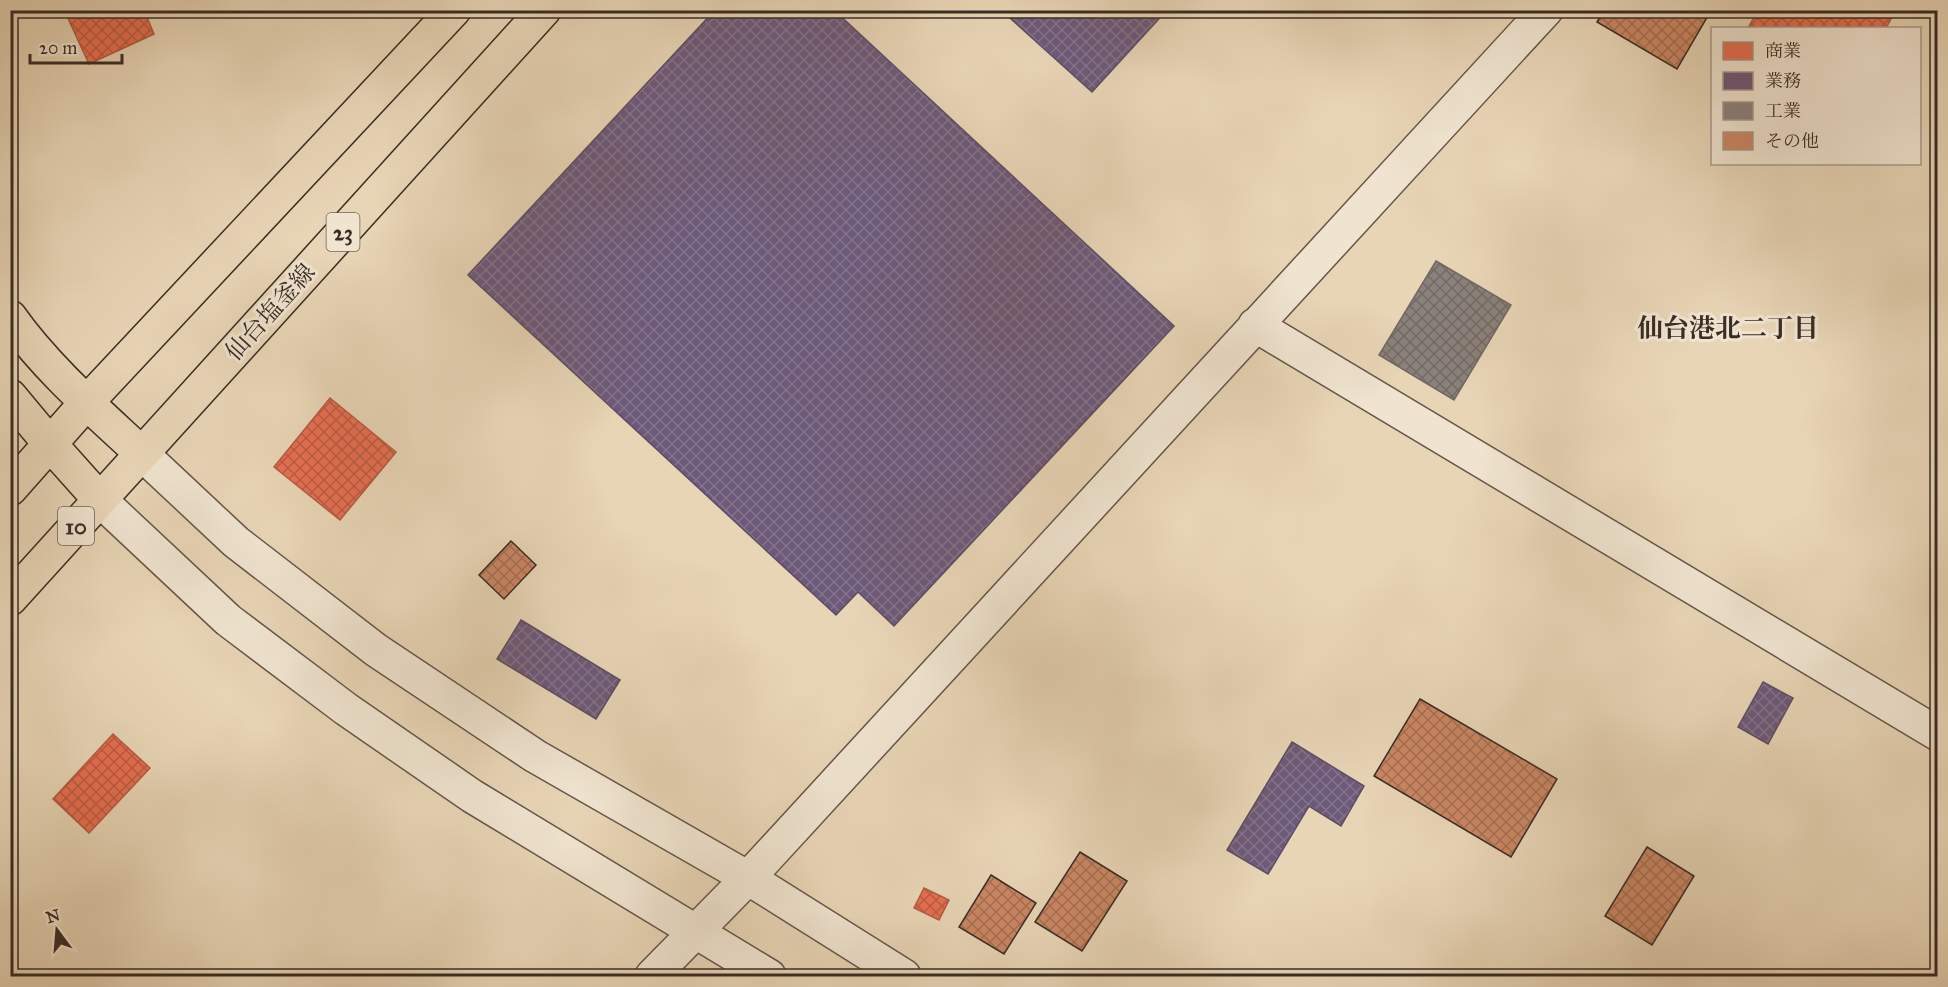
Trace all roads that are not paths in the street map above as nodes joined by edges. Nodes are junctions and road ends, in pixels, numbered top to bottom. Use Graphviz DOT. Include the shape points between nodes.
graph roads {
  1 [pos="454,10"];
  2 [pos="544,10"];
  3 [pos="1546,10"];
  4 [pos="10,317"];
  5 [pos="1254,325"];
  6 [pos="10,396"];
  7 [pos="87,402"];
  8 [pos="50,444"];
  9 [pos="141,453"];
  10 [pos="10,489"];
  11 [pos="100,500"];
  12 [pos="10,599"];
  13 [pos="1938,734"];
  14 [pos="748,878"];
  15 [pos="695,932"];
  16 [pos="652,976"];
  17 [pos="769,976"];
  18 [pos="904,976"];
  1 -- 7 [label="main road"];
  2 -- 9 [label="main road, 仙台塩釜線 / 23"];
  3 -- 5 [label="street"];
  4 -- 7 [label="main road"];
  5 -- 13 [label="street"];
  5 -- 14 [label="street"];
  6 -- 8 [label="main road, 10"];
  7 -- 8 [label="main road"];
  7 -- 9 [label="main road"];
  8 -- 10 [label="main road"];
  8 -- 11 [label="main road, 10"];
  9 -- 11 [label="main road, 10"];
  9 -- 14 [label="street" via="236,542 376,650 535,756"];
  11 -- 12 [label="main road, 10"];
  11 -- 15 [label="street" via="228,620 346,709 472,796"];
  14 -- 15 [label="street"];
  14 -- 18 [label="street"];
  15 -- 16 [label="street"];
  15 -- 17 [label="street"];
}
